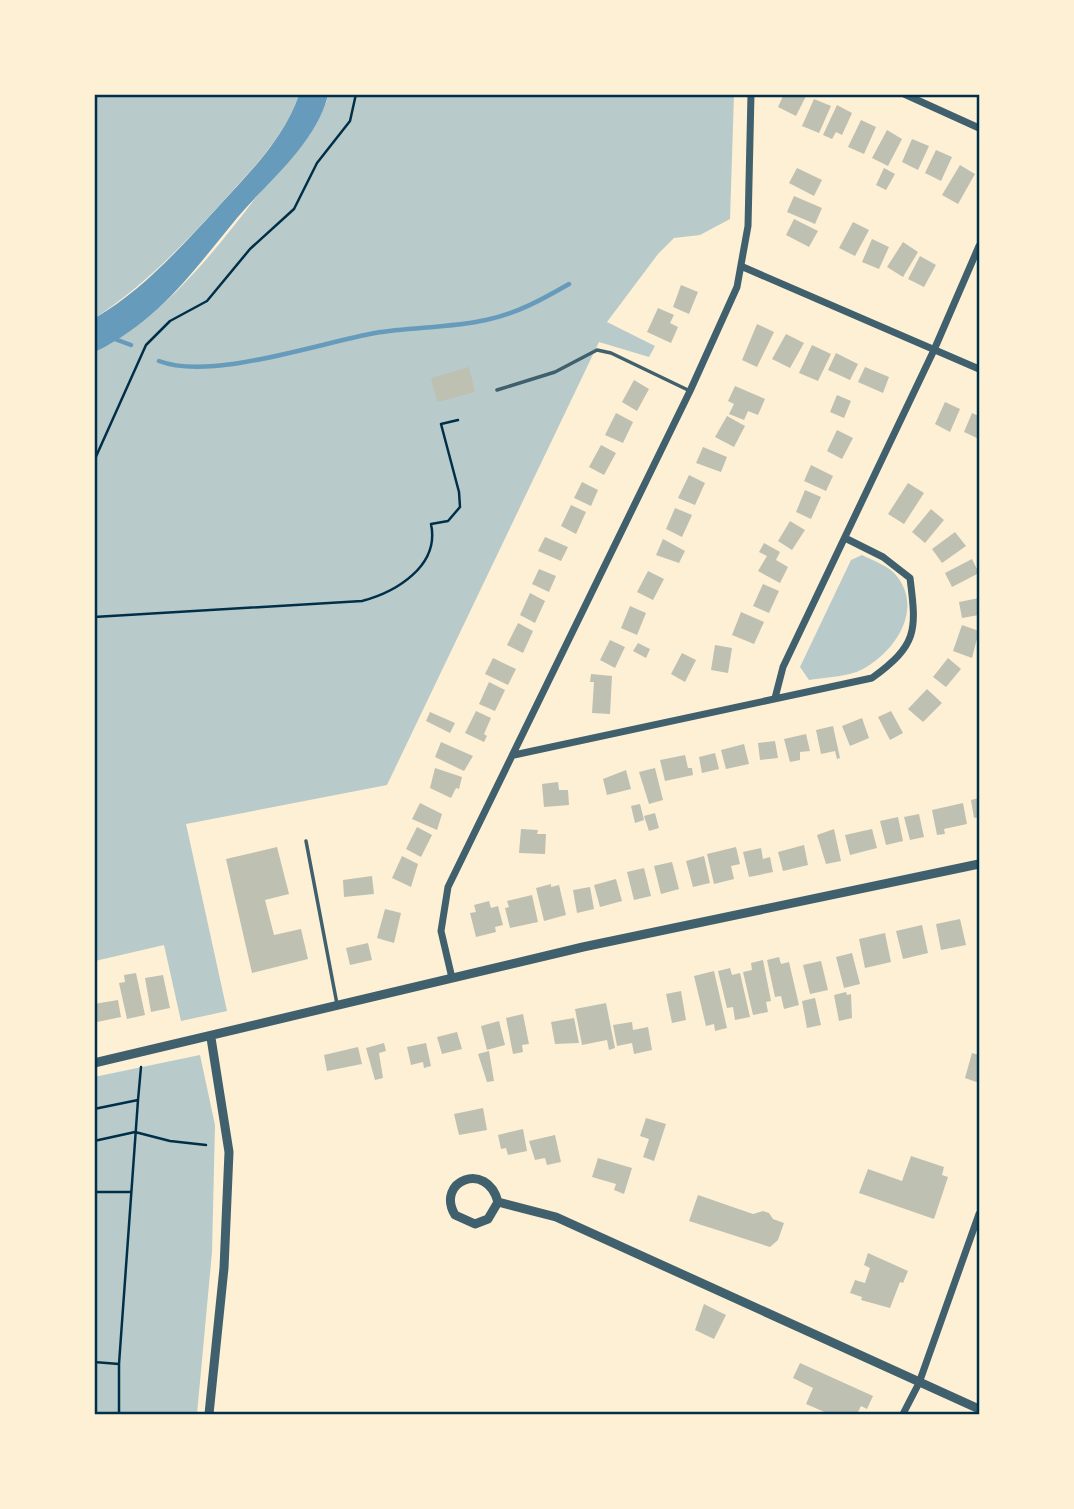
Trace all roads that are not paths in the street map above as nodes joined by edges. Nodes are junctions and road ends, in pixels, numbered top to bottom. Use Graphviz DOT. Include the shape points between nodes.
graph roads {
  1 [pos="751,94"];
  2 [pos="904,94"];
  3 [pos="979,128"];
  4 [pos="979,246"];
  5 [pos="743,267"];
  6 [pos="934,350"];
  7 [pos="979,369"];
  8 [pos="497,390"];
  9 [pos="690,391"];
  10 [pos="845,538"];
  11 [pos="775,698"];
  12 [pos="514,755"];
  13 [pos="306,842"];
  14 [pos="979,864"];
  15 [pos="452,978"];
  16 [pos="337,1006"];
  17 [pos="211,1038"];
  18 [pos="94,1063"];
  19 [pos="498,1202"];
  20 [pos="979,1214"];
  21 [pos="919,1383"];
  22 [pos="979,1409"];
  23 [pos="209,1415"];
  24 [pos="903,1415"];
  1 -- 5 [label="street"];
  2 -- 3 [label="street"];
  4 -- 6 [label="street"];
  5 -- 6 [label="street"];
  5 -- 9 [label="street"];
  6 -- 7 [label="street"];
  6 -- 10 [label="street"];
  8 -- 9 [label="lane" via="555,372 597,350 611,352"];
  9 -- 12 [label="street"];
  10 -- 11 [label="street" via="783,667"];
  10 -- 11 [label="street" via="883,557 910,578 916,620 902,656 872,678"];
  11 -- 12 [label="street"];
  12 -- 15 [label="street" via="448,887 441,932"];
  13 -- 16 [label="lane"];
  14 -- 15 [label="street"];
  15 -- 16 [label="street"];
  16 -- 17 [label="street"];
  17 -- 18 [label="street"];
  17 -- 23 [label="street" via="229,1152 224,1268"];
  19 -- 19 [label="street" via="489,1184 475,1178 455,1187 450,1201 455,1216 467,1224 488,1219"];
  19 -- 21 [label="street" via="556,1217"];
  20 -- 21 [label="street"];
  21 -- 22 [label="street"];
  21 -- 24 [label="street"];
}
